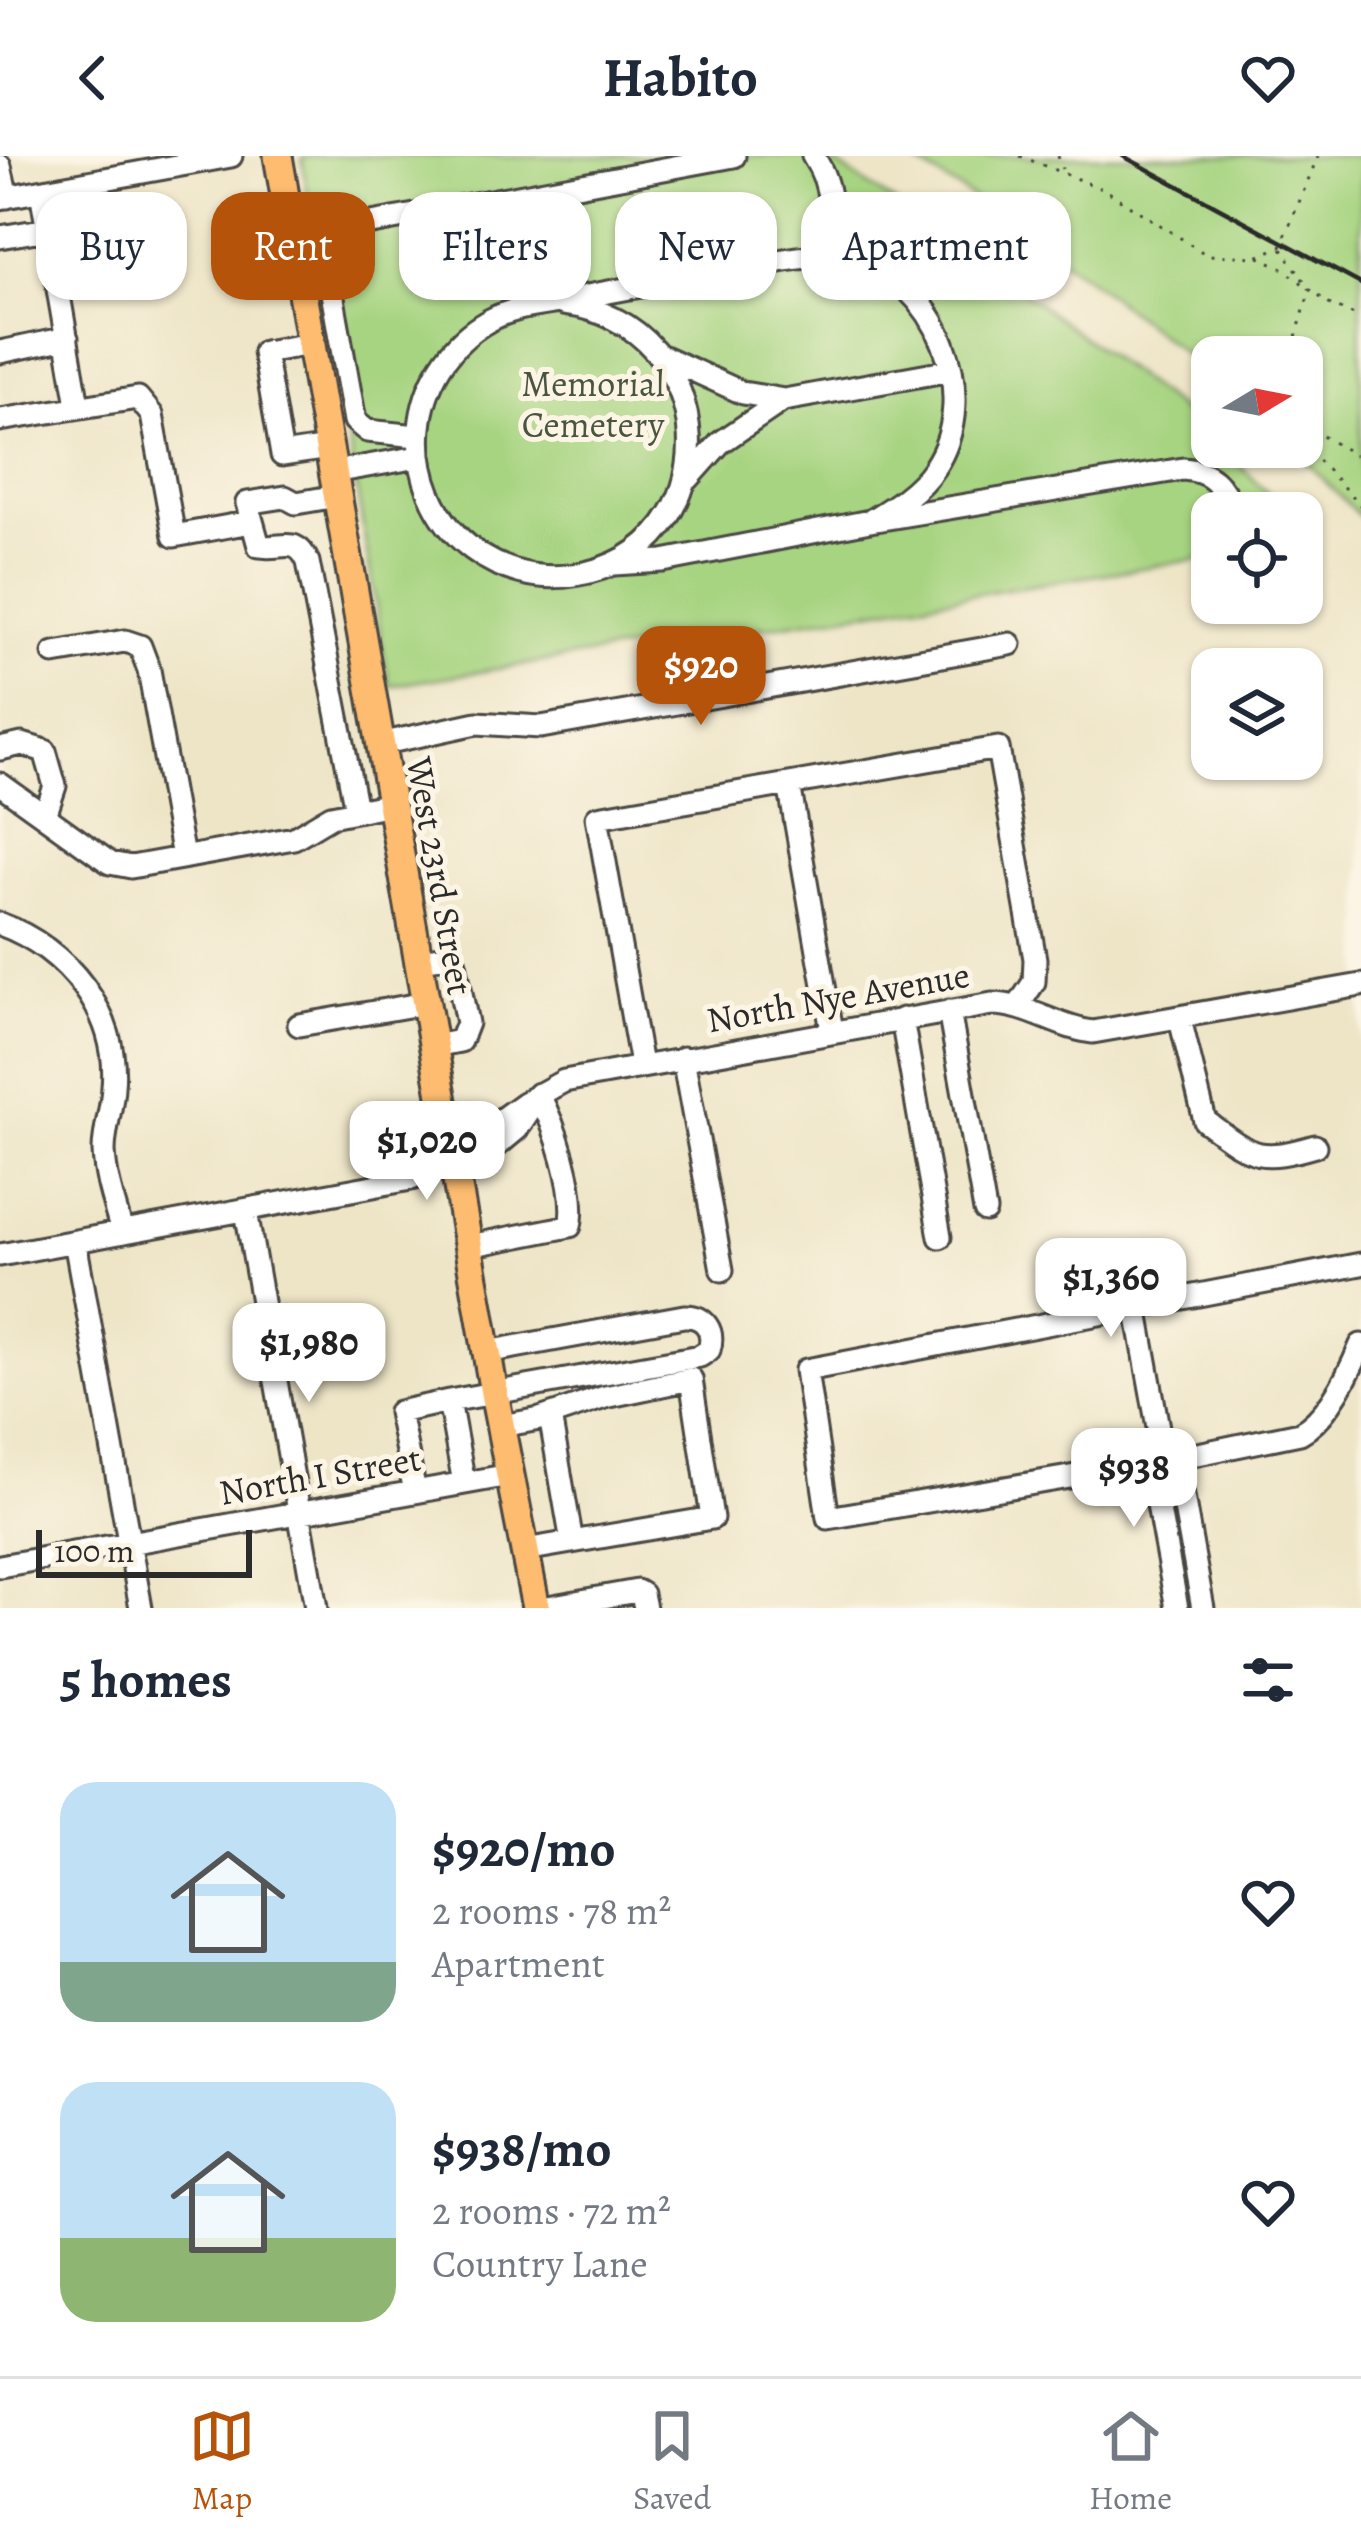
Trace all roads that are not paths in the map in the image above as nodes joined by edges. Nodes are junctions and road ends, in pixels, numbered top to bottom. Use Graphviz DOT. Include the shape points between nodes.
graph roads {
  1 [pos="232,156"];
  2 [pos="278,156"];
  3 [pos="734,156"];
  4 [pos="813,156"];
  5 [pos="0,166"];
  6 [pos="604,167"];
  7 [pos="41,191"];
  8 [pos="831,192"];
  9 [pos="3,198"];
  10 [pos="36,232"];
  11 [pos="0,238"];
  12 [pos="801,260"];
  13 [pos="60,300"];
  14 [pos="916,300"];
  15 [pos="563,304"];
  16 [pos="67,338"];
  17 [pos="311,344"];
  18 [pos="0,352"];
  19 [pos="662,356"];
  20 [pos="951,370"];
  21 [pos="784,400"];
  22 [pos="78,405"];
  23 [pos="0,420"];
  24 [pos="420,455"];
  25 [pos="334,476"];
  26 [pos="684,484"];
  27 [pos="1225,492"];
  28 [pos="870,521"];
  29 [pos="250,522"];
  30 [pos="614,564"];
  31 [pos="1010,644"];
  32 [pos="54,653"];
  33 [pos="380,744"];
  34 [pos="0,749"];
  35 [pos="0,784"];
  36 [pos="789,784"];
  37 [pos="391,804"];
  38 [pos="356,810"];
  39 [pos="45,816"];
  40 [pos="183,857"];
  41 [pos="0,924"];
  42 [pos="418,960"];
  43 [pos="1361,985"];
  44 [pos="426,1003"];
  45 [pos="1018,1006"];
  46 [pos="949,1011"];
  47 [pos="902,1019"];
  48 [pos="1180,1019"];
  49 [pos="299,1024"];
  50 [pos="832,1031"];
  51 [pos="434,1046"];
  52 [pos="683,1058"];
  53 [pos="641,1065"];
  54 [pos="538,1094"];
  55 [pos="1315,1146"];
  56 [pos="454,1162"];
  57 [pos="246,1211"];
  58 [pos="985,1211"];
  59 [pos="122,1232"];
  60 [pos="940,1237"];
  61 [pos="75,1241"];
  62 [pos="469,1246"];
  63 [pos="0,1255"];
  64 [pos="1361,1264"];
  65 [pos="722,1270"];
  66 [pos="1136,1306"];
  67 [pos="1361,1345"];
  68 [pos="487,1352"];
  69 [pos="494,1393"];
  70 [pos="449,1401"];
  71 [pos="550,1416"];
  72 [pos="500,1426"];
  73 [pos="1164,1461"];
  74 [pos="510,1475"];
  75 [pos="464,1483"];
  76 [pos="415,1492"];
  77 [pos="299,1512"];
  78 [pos="572,1542"];
  79 [pos="129,1543"];
  80 [pos="525,1550"];
  81 [pos="0,1565"];
  82 [pos="141,1608"];
  83 [pos="316,1608"];
  84 [pos="539,1608"];
  85 [pos="645,1608"];
  86 [pos="1177,1608"];
  87 [pos="1203,1608"];
  1 -- 7 [label="street"];
  2 -- 17 [label="main road, West 23rd Street"];
  3 -- 6 [label="street"];
  4 -- 8 [label="street"];
  5 -- 9 [label="street"];
  6 -- 24 [label="street" via="327,238 355,421"];
  7 -- 9 [label="street"];
  10 -- 11 [label="street"];
  12 -- 15 [label="street"];
  13 -- 16 [label="street"];
  14 -- 20 [label="street" via="934,321"];
  15 -- 19 [label="street" via="616,318"];
  15 -- 24 [label="street" via="516,309 464,338 430,384"];
  16 -- 18 [label="street"];
  16 -- 22 [label="street"];
  17 -- 25 [label="main road, West 23rd Street"];
  17 -- 25 [label="street" via="264,352 282,455"];
  19 -- 21 [label="street" via="743,393"];
  19 -- 26 [label="street" via="689,418"];
  20 -- 21 [label="street"];
  20 -- 28 [label="street" via="952,421 933,470"];
  21 -- 26 [label="street" via="719,443"];
  22 -- 23 [label="street"];
  22 -- 29 [label="street" via="123,397 145,404 174,536"];
  24 -- 25 [label="street"];
  24 -- 30 [label="street" via="433,502 452,530 496,564 563,577"];
  25 -- 29 [label="street" via="296,503 247,503"];
  25 -- 33 [label="main road, West 23rd Street"];
  26 -- 30 [label="street" via="657,531"];
  27 -- 28 [label="street" via="1202,470 1183,469"];
  28 -- 30 [label="street"];
  29 -- 38 [label="street" via="259,546 293,543 308,562"];
  31 -- 33 [label="street" via="541,727 477,723"];
  32 -- 40 [label="street" via="125,641 140,646"];
  33 -- 37 [label="main road, West 23rd Street"];
  34 -- 39 [label="street" via="22,743 44,751 55,786"];
  35 -- 39 [label="street"];
  36 -- 45 [label="street" via="998,748 1035,959 1034,982"];
  36 -- 50 [label="street"];
  36 -- 53 [label="street" via="597,817"];
  37 -- 38 [label="street"];
  37 -- 42 [label="main road, West 23rd Street"];
  38 -- 40 [label="street" via="294,838"];
  39 -- 40 [label="street" via="110,863"];
  41 -- 59 [label="street" via="78,978 103,1021 114,1086 104,1150"];
  42 -- 44 [label="main road, West 23rd Street"];
  42 -- 51 [label="street" via="448,956 455,963 467,1023 460,1041"];
  43 -- 48 [label="street, North Nye Avenue"];
  44 -- 49 [label="street"];
  44 -- 51 [label="main road, West 23rd Street"];
  45 -- 46 [label="street, North Nye Avenue"];
  45 -- 48 [label="street, North Nye Avenue" via="1093,1033"];
  46 -- 47 [label="street, North Nye Avenue"];
  46 -- 58 [label="street"];
  47 -- 50 [label="street, North Nye Avenue"];
  47 -- 60 [label="street"];
  48 -- 55 [label="street" via="1205,1120 1250,1154 1277,1157"];
  50 -- 52 [label="street, North Nye Avenue"];
  51 -- 56 [label="main road, West 23rd Street"];
  52 -- 53 [label="street, North Nye Avenue"];
  52 -- 65 [label="street"];
  53 -- 54 [label="street, North Nye Avenue"];
  54 -- 56 [label="street" via="508,1137"];
  54 -- 62 [label="street" via="556,1127 570,1226"];
  56 -- 57 [label="street" via="411,1179"];
  56 -- 62 [label="main road, West 23rd Street"];
  57 -- 59 [label="street"];
  57 -- 77 [label="street"];
  59 -- 61 [label="street"];
  61 -- 63 [label="street"];
  61 -- 79 [label="street"];
  62 -- 68 [label="main road, West 23rd Street"];
  64 -- 66 [label="street"];
  66 -- 73 [label="street"];
  66 -- 73 [label="street" via="806,1370 828,1518"];
  67 -- 73 [label="street" via="1313,1426"];
  68 -- 69 [label="main road, West 23rd Street"];
  68 -- 69 [label="street" via="696,1315 712,1338 700,1356"];
  69 -- 70 [label="street"];
  69 -- 72 [label="main road, West 23rd Street"];
  70 -- 75 [label="street"];
  70 -- 76 [label="street" via="400,1412"];
  71 -- 72 [label="street"];
  71 -- 78 [label="street"];
  71 -- 78 [label="street" via="692,1379 712,1518"];
  72 -- 74 [label="main road, West 23rd Street"];
  73 -- 86 [label="street" via="1154,1483"];
  73 -- 87 [label="street" via="1180,1480"];
  74 -- 75 [label="street, North I Street"];
  74 -- 80 [label="main road, West 23rd Street"];
  75 -- 76 [label="street, North I Street"];
  76 -- 77 [label="street, North I Street"];
  77 -- 79 [label="street, North I Street"];
  77 -- 83 [label="street"];
  78 -- 80 [label="street"];
  79 -- 81 [label="street, North I Street"];
  79 -- 82 [label="street"];
  80 -- 84 [label="main road, West 23rd Street"];
  84 -- 85 [label="street" via="637,1591"];
}
